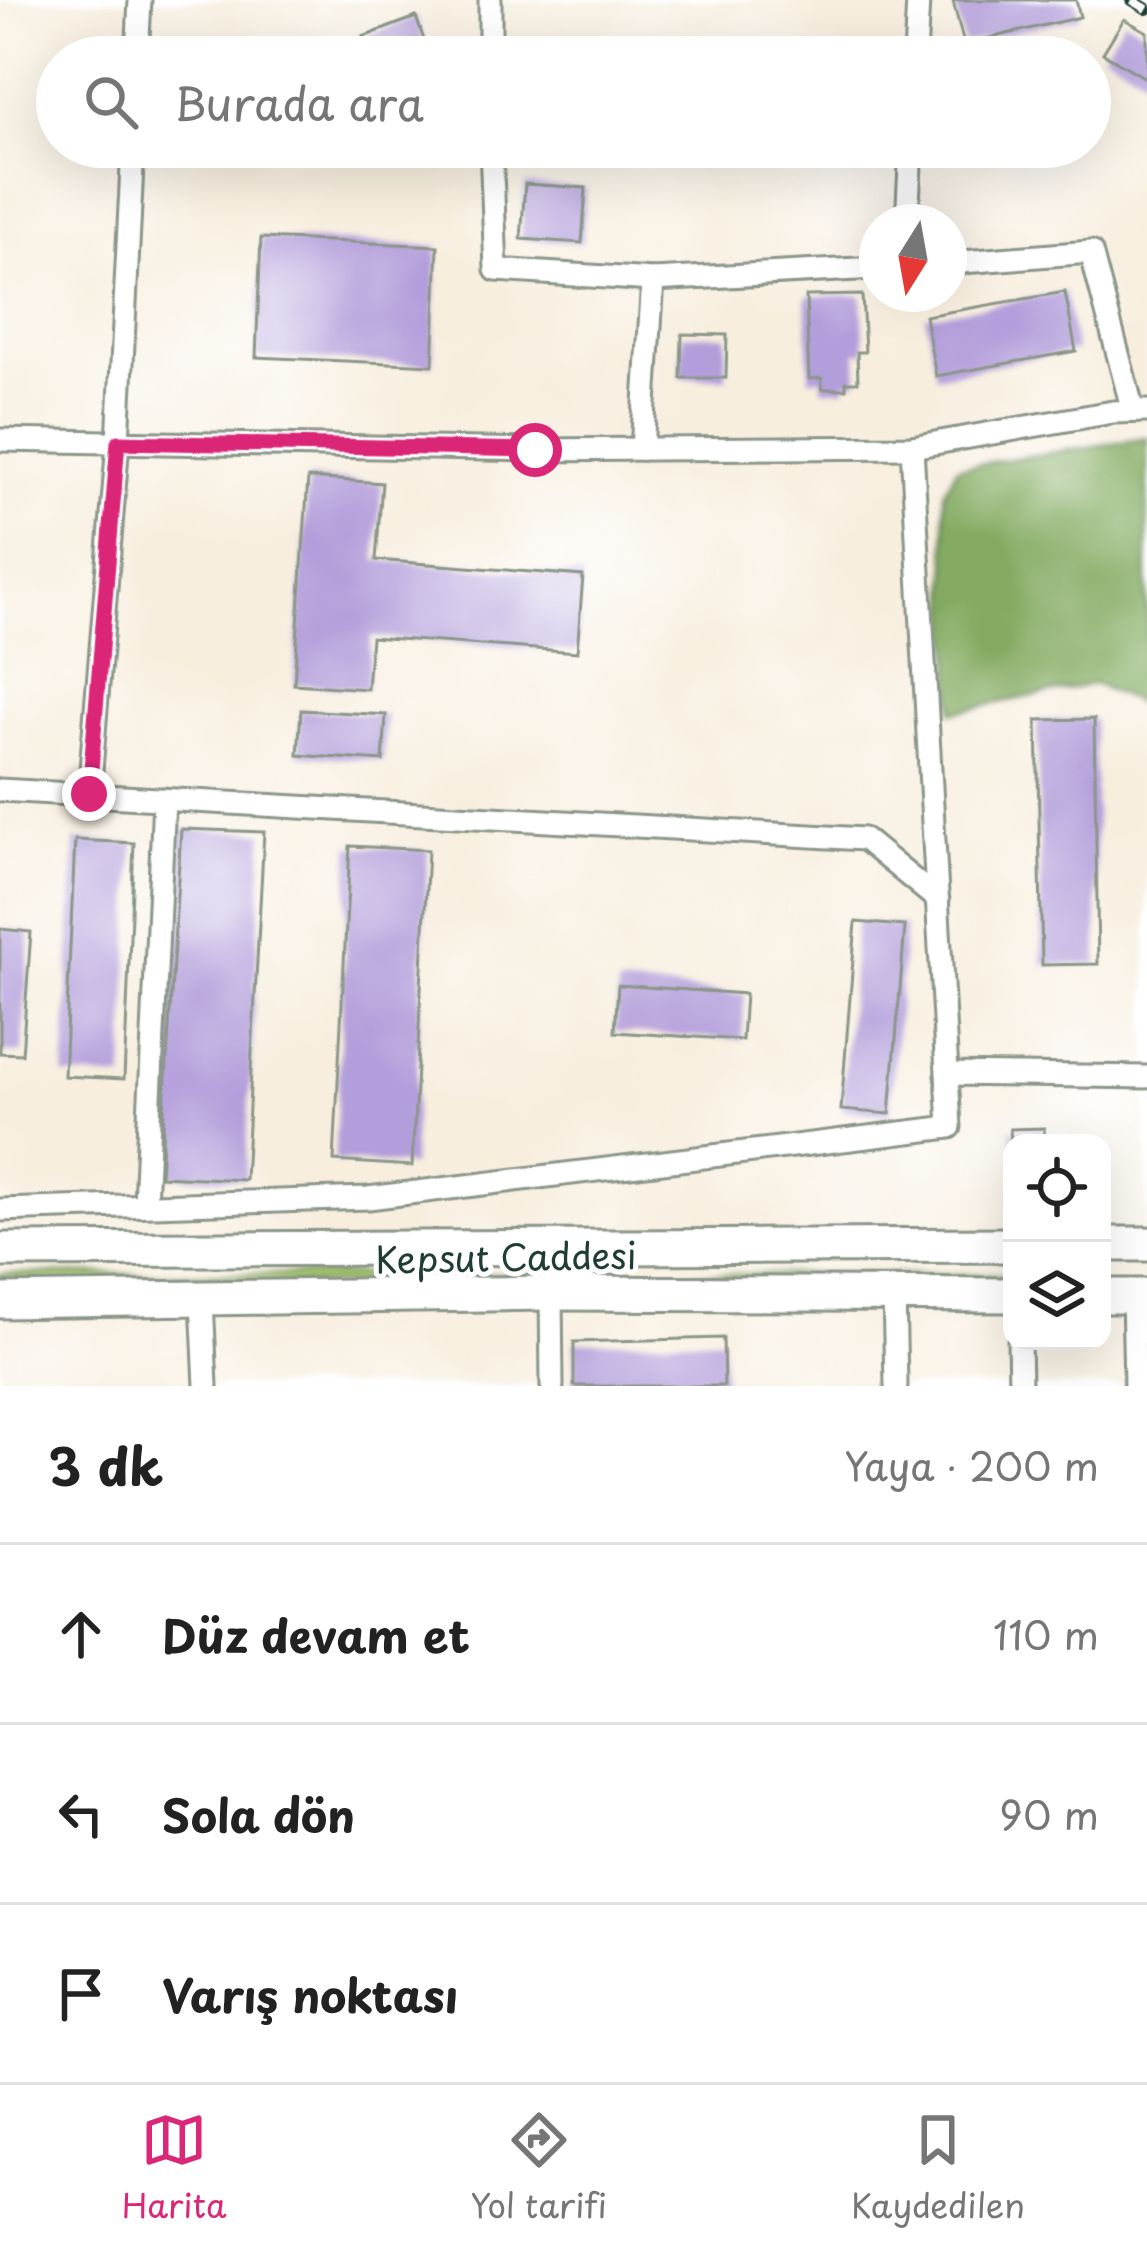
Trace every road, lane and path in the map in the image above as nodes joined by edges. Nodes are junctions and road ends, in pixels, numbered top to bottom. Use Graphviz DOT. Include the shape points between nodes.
graph roads {
  1 [pos="140,0"];
  2 [pos="490,0"];
  3 [pos="918,0"];
  4 [pos="138,36"];
  5 [pos="490,36"];
  6 [pos="916,36"];
  7 [pos="132,168"];
  8 [pos="492,168"];
  9 [pos="910,168"];
  10 [pos="909,204"];
  11 [pos="967,262"];
  12 [pos="859,269"];
  13 [pos="653,280"];
  14 [pos="1140,411"];
  15 [pos="0,440"];
  16 [pos="118,442"];
  17 [pos="911,447"];
  18 [pos="642,449"];
  19 [pos="0,790"];
  20 [pos="89,794"];
  21 [pos="164,799"];
  22 [pos="938,900"];
  23 [pos="949,1074"];
  24 [pos="1147,1077"];
  25 [pos="145,1204"];
  26 [pos="0,1210"];
  27 [pos="1111,1244"];
  28 [pos="1147,1244"];
  29 [pos="1003,1245"];
  30 [pos="0,1250"];
  31 [pos="551,1293"];
  32 [pos="894,1294"];
  33 [pos="1003,1295"];
  34 [pos="1127,1296"];
  35 [pos="202,1300"];
  36 [pos="0,1301"];
  37 [pos="1019,1350"];
  38 [pos="206,1386"];
  39 [pos="552,1386"];
  40 [pos="896,1386"];
  41 [pos="1019,1386"];
  42 [pos="1135,1386"];
  1 -- 4 [label="street"];
  2 -- 5 [label="street"];
  3 -- 6 [label="street"];
  7 -- 16 [label="street"];
  8 -- 13 [label="street" via="496,271"];
  9 -- 10 [label="street"];
  11 -- 14 [label="street" via="1091,252"];
  12 -- 13 [label="street"];
  13 -- 18 [label="street"];
  14 -- 17 [label="street"];
  15 -- 16 [label="street"];
  16 -- 18 [label="street"];
  16 -- 20 [label="street"];
  17 -- 18 [label="street"];
  17 -- 22 [label="street"];
  19 -- 20 [label="street"];
  20 -- 21 [label="street"];
  21 -- 22 [label="street" via="864,839"];
  21 -- 25 [label="street"];
  22 -- 23 [label="street"];
  23 -- 24 [label="street"];
  23 -- 25 [label="street" via="950,1127 368,1198"];
  25 -- 26 [label="street"];
  27 -- 28 [label="main road"];
  29 -- 30 [label="main road, Kepsut Caddesi"];
  31 -- 32 [label="main road, Kepsut Caddesi"];
  31 -- 35 [label="main road, Kepsut Caddesi"];
  31 -- 39 [label="street"];
  32 -- 33 [label="main road, Kepsut Caddesi"];
  32 -- 40 [label="street"];
  34 -- 42 [label="street"];
  35 -- 36 [label="main road, Kepsut Caddesi"];
  35 -- 38 [label="street"];
  37 -- 41 [label="street"];
}
